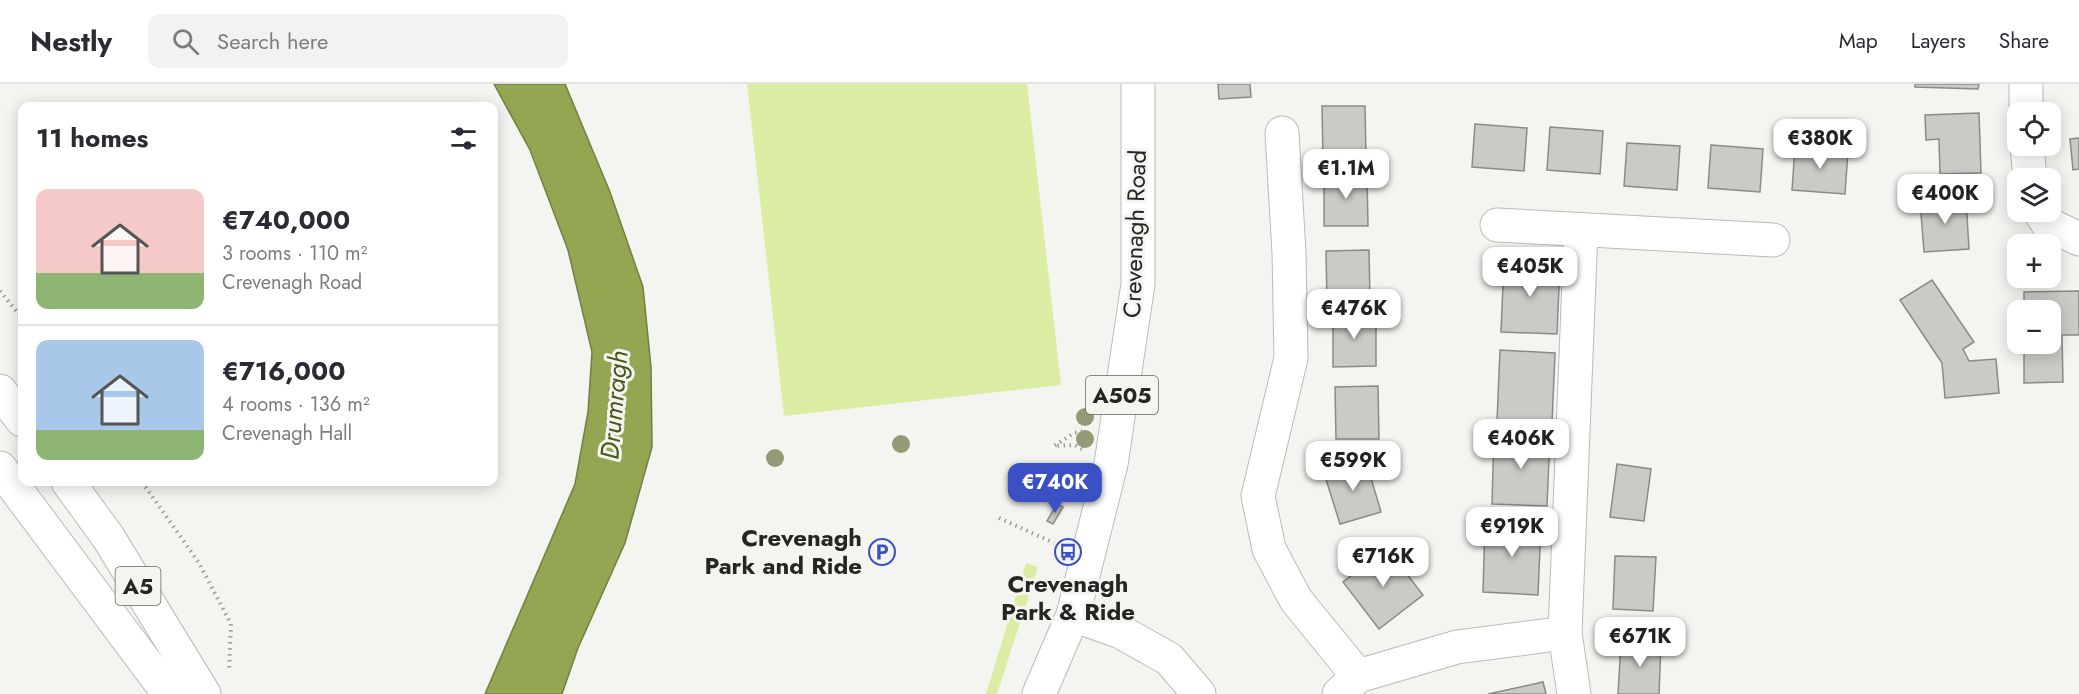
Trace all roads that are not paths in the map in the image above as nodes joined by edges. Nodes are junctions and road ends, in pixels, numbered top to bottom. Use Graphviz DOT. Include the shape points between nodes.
graph roads {
  1 [pos="1138,84"];
  2 [pos="2026,84"];
  3 [pos="2026,102"];
  4 [pos="1282,133"];
  5 [pos="2047,222"];
  6 [pos="1497,225"];
  7 [pos="1581,230"];
  8 [pos="2079,239"];
  9 [pos="1773,240"];
  10 [pos="0,391"];
  11 [pos="18,415"];
  12 [pos="0,468"];
  13 [pos="71,486"];
  14 [pos="1073,615"];
  15 [pos="1565,633"];
  16 [pos="217,685"];
  17 [pos="1348,685"];
  18 [pos="169,694"];
  19 [pos="1039,694"];
  20 [pos="1199,694"];
  21 [pos="1574,694"];
  1 -- 14 [label="main road, Crevenagh Road / A505" via="1138,284 1111,464"];
  2 -- 3 [label="main road"];
  4 -- 17 [label="main road" via="1291,358 1258,496 1269,549"];
  5 -- 8 [label="main road"];
  6 -- 7 [label="main road"];
  7 -- 9 [label="main road"];
  7 -- 15 [label="main road"];
  10 -- 11 [label="main road"];
  12 -- 18 [label="main road"];
  13 -- 16 [label="main road, A5"];
  14 -- 19 [label="main road, Crevenagh Road / A505"];
  14 -- 20 [label="main road" via="1121,632 1169,659"];
  15 -- 17 [label="main road" via="1457,647"];
  15 -- 21 [label="main road"];
}
